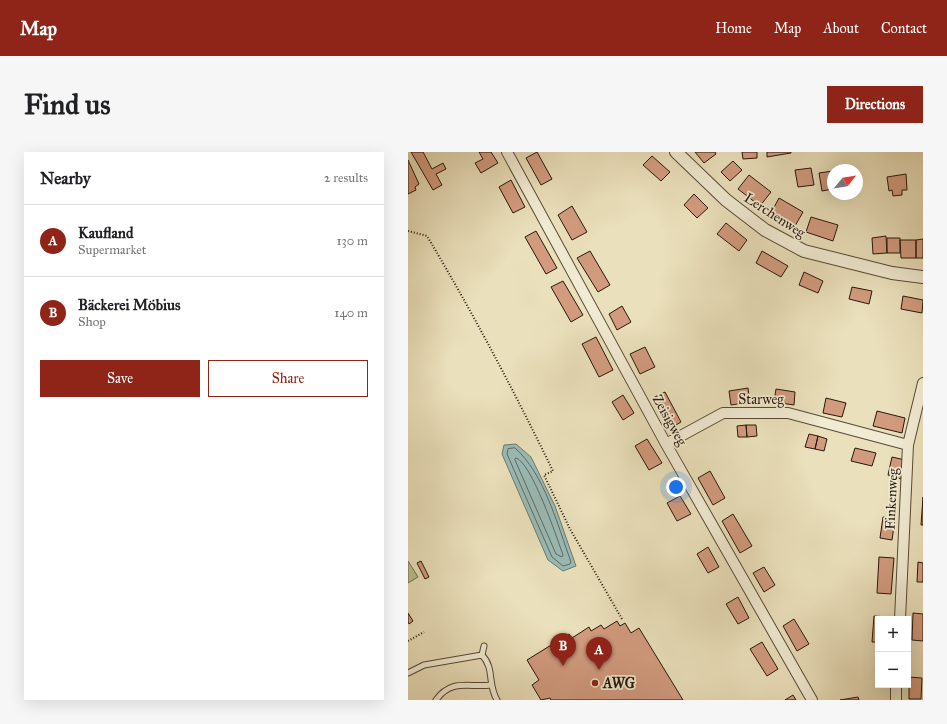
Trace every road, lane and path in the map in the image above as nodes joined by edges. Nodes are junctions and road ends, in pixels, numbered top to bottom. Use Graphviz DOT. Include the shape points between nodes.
graph roads {
  1 [pos="507,152"];
  2 [pos="676,152"];
  3 [pos="408,231"];
  4 [pos="923,277"];
  5 [pos="923,383"];
  6 [pos="666,444"];
  7 [pos="908,446"];
  8 [pos="900,616"];
  9 [pos="622,619"];
  10 [pos="424,632"];
  11 [pos="408,641"];
  12 [pos="484,646"];
  13 [pos="482,655"];
  14 [pos="408,673"];
  15 [pos="491,685"];
  16 [pos="896,688"];
  17 [pos="436,700"];
  18 [pos="497,700"];
  19 [pos="812,700"];
  20 [pos="896,700"];
  1 -- 6 [label="street, Zeisigweg"];
  2 -- 4 [label="street, Lerchenweg" via="726,200 765,230 804,251 892,273"];
  3 -- 9 [label="path" via="427,236 466,300 553,471 544,475 570,529"];
  5 -- 7 [label="street, Finkenweg"];
  6 -- 7 [label="street, Starweg" via="723,413 788,413"];
  6 -- 19 [label="street, Zeisigweg"];
  7 -- 8 [label="street, Finkenweg"];
  10 -- 11 [label="path"];
  12 -- 13 [label="lane"];
  13 -- 14 [label="lane" via="424,665"];
  13 -- 15 [label="lane" via="490,668"];
  15 -- 17 [label="lane" via="480,687 465,684 448,688"];
  15 -- 18 [label="lane"];
  16 -- 20 [label="street"];
}
